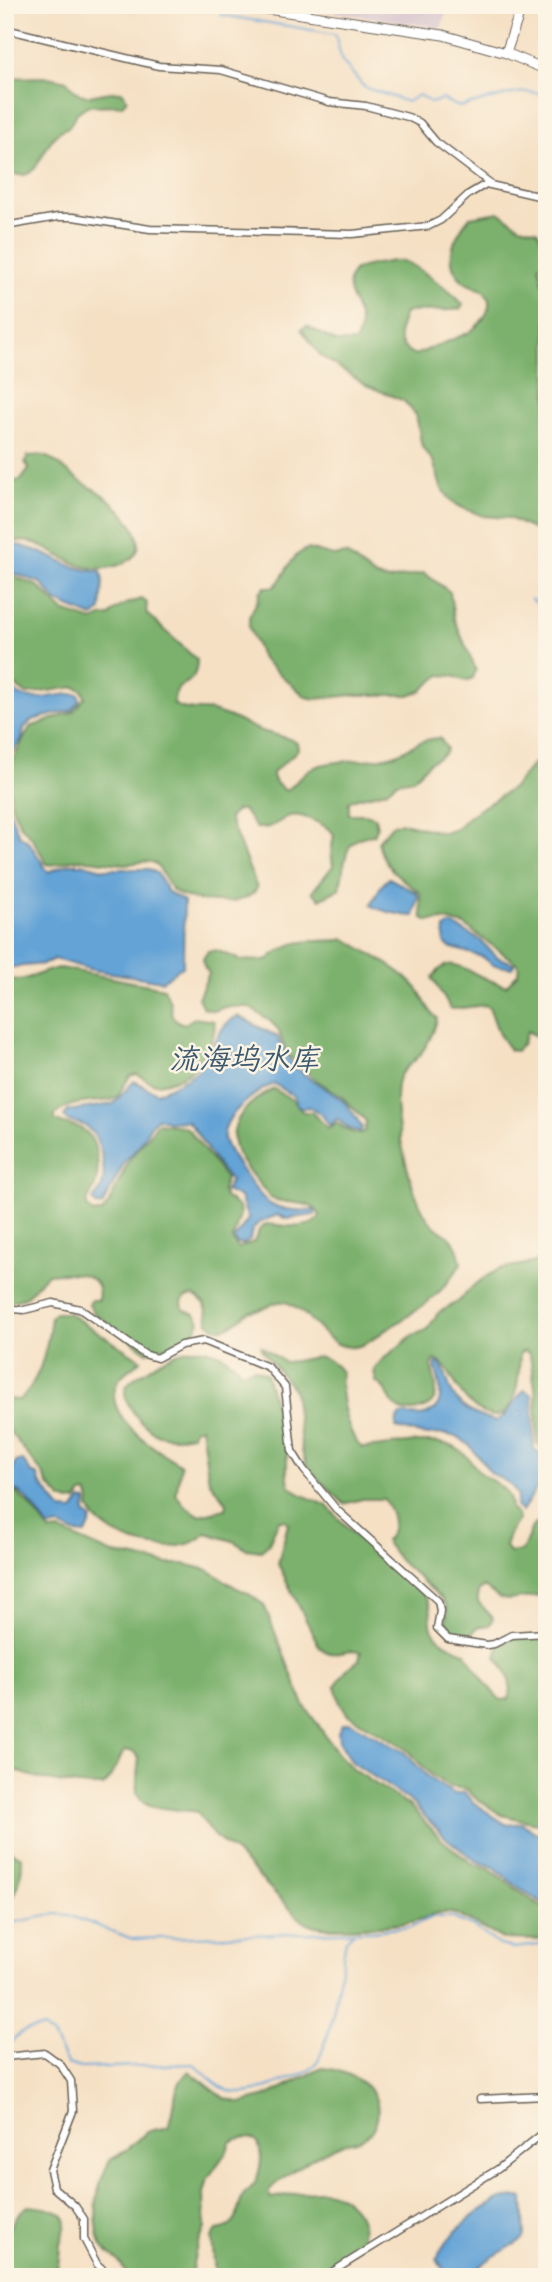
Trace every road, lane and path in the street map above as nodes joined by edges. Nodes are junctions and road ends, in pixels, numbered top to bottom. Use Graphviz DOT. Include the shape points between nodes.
graph roads {
  1 [pos="239,5"];
  2 [pos="522,5"];
  3 [pos="5,29"];
  4 [pos="506,53"];
  5 [pos="547,70"];
  6 [pos="491,185"];
  7 [pos="547,198"];
  8 [pos="5,226"];
  9 [pos="5,1308"];
  10 [pos="547,1633"];
  11 [pos="5,2057"];
  12 [pos="547,2096"];
  13 [pos="480,2099"];
  14 [pos="547,2130"];
  15 [pos="111,2277"];
  16 [pos="324,2277"];
  1 -- 4 [label="street" via="443,35"];
  2 -- 4 [label="street"];
  3 -- 6 [label="street" via="159,66 221,70 329,102 408,117"];
  4 -- 5 [label="street"];
  6 -- 7 [label="street"];
  6 -- 8 [label="street" via="469,194 429,226 352,234 150,229 73,217"];
  9 -- 10 [label="street" via="24,1310 53,1303 80,1309 153,1358 204,1341 263,1364 285,1387 292,1451 304,1470 336,1509 438,1601 440,1634 487,1645 512,1635"];
  11 -- 15 [label="street" via="45,2053 61,2064 71,2081 73,2112 50,2170 54,2188 80,2212 84,2239"];
  12 -- 13 [label="street"];
  14 -- 16 [label="street" via="498,2169"];
}
